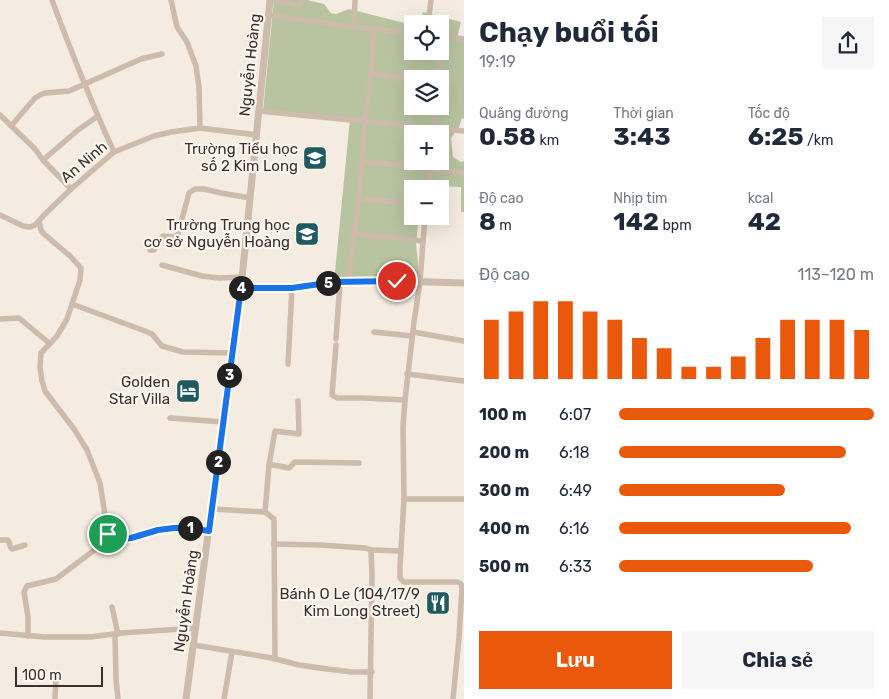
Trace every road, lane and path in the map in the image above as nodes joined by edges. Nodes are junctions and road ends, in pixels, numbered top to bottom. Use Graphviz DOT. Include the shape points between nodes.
graph roads {
  1 [pos="52,0"];
  2 [pos="170,0"];
  3 [pos="271,0"];
  4 [pos="301,0"];
  5 [pos="355,0"];
  6 [pos="431,0"];
  7 [pos="269,15"];
  8 [pos="429,15"];
  9 [pos="354,27"];
  10 [pos="374,30"];
  11 [pos="404,32"];
  12 [pos="449,37"];
  13 [pos="464,39"];
  14 [pos="162,54"];
  15 [pos="371,74"];
  16 [pos="404,78"];
  17 [pos="84,83"];
  18 [pos="259,111"];
  19 [pos="0,115"];
  20 [pos="98,116"];
  21 [pos="365,122"];
  22 [pos="11,126"];
  23 [pos="404,127"];
  24 [pos="200,128"];
  25 [pos="449,131"];
  26 [pos="464,131"];
  27 [pos="257,135"];
  28 [pos="114,152"];
  29 [pos="43,160"];
  30 [pos="362,161"];
  31 [pos="404,166"];
  32 [pos="442,170"];
  33 [pos="464,172"];
  34 [pos="70,189"];
  35 [pos="250,198"];
  36 [pos="359,198"];
  37 [pos="404,203"];
  38 [pos="0,215"];
  39 [pos="39,222"];
  40 [pos="424,225"];
  41 [pos="354,234"];
  42 [pos="423,241"];
  43 [pos="150,250"];
  44 [pos="162,265"];
  45 [pos="242,277"];
  46 [pos="344,282"];
  47 [pos="420,282"];
  48 [pos="464,283"];
  49 [pos="241,288"];
  50 [pos="292,288"];
  51 [pos="72,304"];
  52 [pos="0,319"];
  53 [pos="374,332"];
  54 [pos="412,334"];
  55 [pos="464,341"];
  56 [pos="49,343"];
  57 [pos="232,353"];
  58 [pos="288,364"];
  59 [pos="407,374"];
  60 [pos="464,381"];
  61 [pos="404,400"];
  62 [pos="298,401"];
  63 [pos="170,418"];
  64 [pos="223,422"];
  65 [pos="359,463"];
  66 [pos="269,466"];
  67 [pos="404,499"];
  68 [pos="464,500"];
  69 [pos="212,509"];
  70 [pos="265,512"];
  71 [pos="209,531"];
  72 [pos="0,540"];
  73 [pos="111,540"];
  74 [pos="274,544"];
  75 [pos="25,545"];
  76 [pos="371,550"];
  77 [pos="401,551"];
  78 [pos="112,607"];
  79 [pos="196,628"];
  80 [pos="0,633"];
  81 [pos="116,634"];
  82 [pos="28,636"];
  83 [pos="194,646"];
  84 [pos="232,652"];
  85 [pos="275,659"];
  86 [pos="372,672"];
  87 [pos="56,678"];
  88 [pos="55,699"];
  89 [pos="118,699"];
  90 [pos="186,699"];
  91 [pos="224,699"];
  92 [pos="370,699"];
  93 [pos="453,699"];
  1 -- 17 [label="street"];
  2 -- 24 [label="street" via="196,66"];
  3 -- 4 [label="street" via="297,5"];
  3 -- 7 [label="street, Nguyễn Hoàng"];
  5 -- 9 [label="street"];
  6 -- 8 [label="street"];
  7 -- 9 [label="street"];
  7 -- 18 [label="street, Nguyễn Hoàng"];
  9 -- 10 [label="street"];
  10 -- 11 [label="street"];
  10 -- 15 [label="street"];
  12 -- 13 [label="street"];
  14 -- 17 [label="street" via="141,59"];
  15 -- 16 [label="street"];
  15 -- 21 [label="street"];
  17 -- 20 [label="street"];
  17 -- 22 [label="street" via="69,90 40,95"];
  18 -- 21 [label="street"];
  18 -- 27 [label="street, Nguyễn Hoàng"];
  19 -- 22 [label="street"];
  20 -- 28 [label="street"];
  20 -- 29 [label="street"];
  21 -- 23 [label="street"];
  21 -- 30 [label="street"];
  22 -- 29 [label="street"];
  24 -- 27 [label="street, An Ninh"];
  24 -- 28 [label="street, An Ninh" via="154,136"];
  25 -- 26 [label="street"];
  27 -- 35 [label="street, Nguyễn Hoàng"];
  28 -- 34 [label="street, An Ninh"];
  29 -- 34 [label="street"];
  30 -- 31 [label="street"];
  30 -- 36 [label="street"];
  32 -- 33 [label="street"];
  34 -- 39 [label="street, An Ninh"];
  35 -- 43 [label="street" via="195,189 189,193 178,234 175,237 163,236 154,250"];
  35 -- 45 [label="street, Nguyễn Hoàng"];
  36 -- 37 [label="street"];
  36 -- 41 [label="street"];
  38 -- 39 [label="street" via="22,226 30,227"];
  39 -- 51 [label="street" via="44,234 81,268"];
  40 -- 42 [label="street"];
  41 -- 42 [label="street"];
  41 -- 46 [label="street"];
  42 -- 47 [label="street"];
  44 -- 45 [label="street" via="202,276"];
  45 -- 49 [label="street, Nguyễn Hoàng"];
  46 -- 47 [label="street"];
  46 -- 50 [label="street"];
  46 -- 61 [label="street" via="332,395 337,398"];
  47 -- 48 [label="street"];
  47 -- 54 [label="street"];
  49 -- 50 [label="street"];
  49 -- 57 [label="street, Nguyễn Hoàng"];
  50 -- 58 [label="street"];
  51 -- 56 [label="street" via="57,336"];
  51 -- 57 [label="street" via="152,334 162,346 183,352"];
  52 -- 56 [label="street" via="19,318"];
  53 -- 54 [label="street"];
  54 -- 55 [label="street"];
  54 -- 59 [label="street"];
  56 -- 73 [label="street" via="40,360 45,391 87,450 100,482"];
  57 -- 64 [label="street, Nguyễn Hoàng"];
  59 -- 60 [label="street"];
  59 -- 61 [label="street"];
  61 -- 67 [label="street"];
  62 -- 66 [label="street" via="299,434 275,431"];
  63 -- 64 [label="street"];
  64 -- 69 [label="street, Nguyễn Hoàng"];
  65 -- 66 [label="street" via="294,462 289,468"];
  66 -- 70 [label="street"];
  67 -- 68 [label="street"];
  67 -- 77 [label="street"];
  69 -- 70 [label="street"];
  69 -- 71 [label="street, Nguyễn Hoàng"];
  70 -- 74 [label="street" via="274,519"];
  71 -- 73 [label="street" via="174,528"];
  71 -- 79 [label="street, Nguyễn Hoàng"];
  72 -- 75 [label="street" via="8,540 12,549"];
  73 -- 82 [label="street" via="56,579 27,586 24,592"];
  74 -- 76 [label="street"];
  74 -- 85 [label="street"];
  76 -- 77 [label="street"];
  76 -- 86 [label="street"];
  77 -- 93 [label="street" via="400,578 404,582 461,584"];
  78 -- 81 [label="street"];
  79 -- 81 [label="street"];
  79 -- 83 [label="street, Nguyễn Hoàng"];
  80 -- 82 [label="street"];
  81 -- 82 [label="street"];
  81 -- 89 [label="street"];
  83 -- 84 [label="street"];
  83 -- 90 [label="street, Nguyễn Hoàng"];
  84 -- 85 [label="street"];
  84 -- 91 [label="street"];
  85 -- 86 [label="street" via="327,669"];
  86 -- 92 [label="street"];
  87 -- 88 [label="street"];
}
